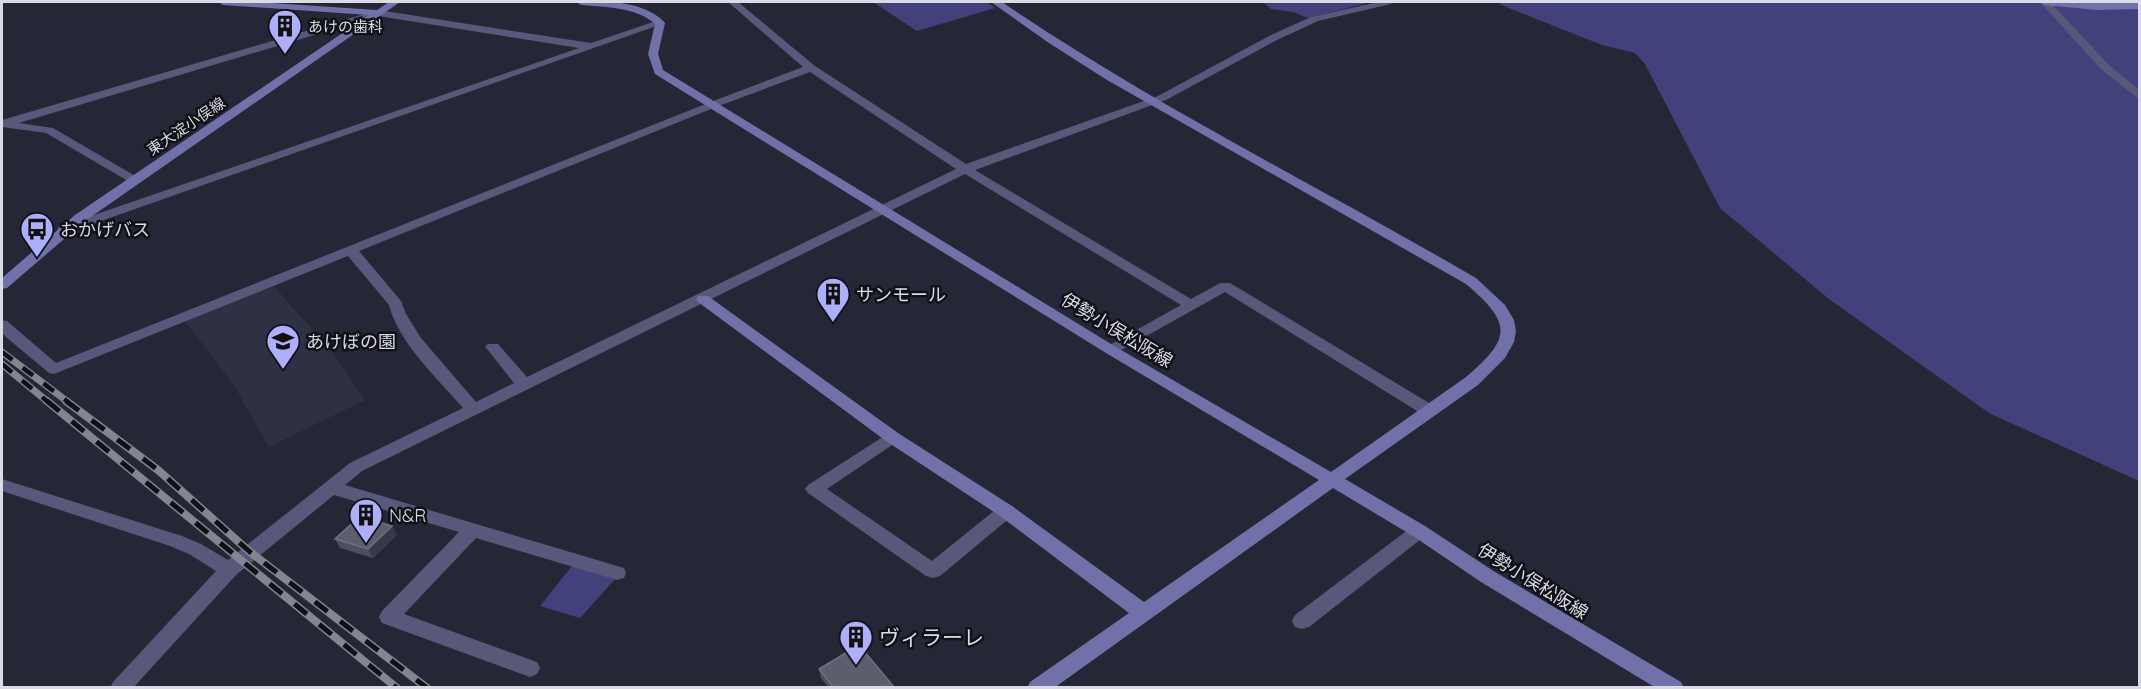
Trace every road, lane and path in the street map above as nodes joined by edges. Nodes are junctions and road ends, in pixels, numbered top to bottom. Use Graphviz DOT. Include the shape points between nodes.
graph roads {
  1 [pos="223,2"];
  2 [pos="240,2"];
  3 [pos="395,2"];
  4 [pos="581,2"];
  5 [pos="733,2"];
  6 [pos="996,2"];
  7 [pos="1388,2"];
  8 [pos="2044,2"];
  9 [pos="2139,6"];
  10 [pos="378,13"];
  11 [pos="660,23"];
  12 [pos="593,46"];
  13 [pos="811,68"];
  14 [pos="2139,97"];
  15 [pos="1154,102"];
  16 [pos="712,105"];
  17 [pos="2,124"];
  18 [pos="965,170"];
  19 [pos="133,180"];
  20 [pos="884,210"];
  21 [pos="64,230"];
  22 [pos="350,249"];
  23 [pos="2,285"];
  24 [pos="703,299"];
  25 [pos="1191,305"];
  26 [pos="2,324"];
  27 [pos="493,347"];
  28 [pos="1111,350"];
  29 [pos="524,383"];
  30 [pos="472,408"];
  31 [pos="1428,410"];
  32 [pos="892,437"];
  33 [pos="1332,480"];
  34 [pos="2,485"];
  35 [pos="329,487"];
  36 [pos="1006,511"];
  37 [pos="472,530"];
  38 [pos="1419,531"];
  39 [pos="229,570"];
  40 [pos="617,573"];
  41 [pos="1145,614"];
  42 [pos="1302,621"];
  43 [pos="530,668"];
  44 [pos="120,687"];
  45 [pos="1037,687"];
  46 [pos="1674,687"];
  1 -- 2 [label="street"];
  2 -- 10 [label="street"];
  3 -- 10 [label="street, 東大淀小俣線"];
  4 -- 11 [label="street" via="641,11 652,14"];
  5 -- 13 [label="street"];
  6 -- 15 [label="street"];
  7 -- 15 [label="street" via="1316,19"];
  8 -- 9 [label="street"];
  8 -- 14 [label="street"];
  10 -- 12 [label="street"];
  10 -- 17 [label="street"];
  10 -- 19 [label="street, 東大淀小俣線"];
  11 -- 12 [label="street"];
  11 -- 16 [label="street, 伊勢小俣松阪線" via="652,63 659,72"];
  12 -- 21 [label="street"];
  13 -- 16 [label="street"];
  13 -- 18 [label="street"];
  15 -- 18 [label="street"];
  15 -- 31 [label="street" via="1458,272 1503,310 1509,333 1503,353 1473,381"];
  16 -- 20 [label="street, 伊勢小俣松阪線"];
  16 -- 22 [label="street"];
  17 -- 19 [label="street" via="49,130"];
  18 -- 20 [label="street"];
  18 -- 25 [label="street"];
  19 -- 21 [label="street, 東大淀小俣線"];
  20 -- 24 [label="street"];
  20 -- 28 [label="street, 伊勢小俣松阪線"];
  21 -- 23 [label="street, 東大淀小俣線"];
  22 -- 26 [label="street" via="54,369"];
  22 -- 30 [label="street" via="396,304 396,311 420,347"];
  24 -- 29 [label="street"];
  24 -- 32 [label="street"];
  25 -- 28 [label="street"];
  25 -- 31 [label="street" via="1226,286"];
  27 -- 29 [label="street"];
  28 -- 33 [label="street, 伊勢小俣松阪線"];
  29 -- 30 [label="street"];
  30 -- 35 [label="street" via="356,467"];
  31 -- 33 [label="street"];
  32 -- 36 [label="street"];
  32 -- 36 [label="street" via="814,489 933,571"];
  33 -- 38 [label="street, 伊勢小俣松阪線"];
  33 -- 41 [label="street"];
  34 -- 39 [label="street" via="176,541"];
  35 -- 37 [label="street"];
  35 -- 39 [label="street"];
  36 -- 41 [label="street"];
  37 -- 40 [label="street"];
  37 -- 43 [label="street" via="388,617"];
  38 -- 42 [label="street"];
  38 -- 46 [label="street, 伊勢小俣松阪線" via="1488,577"];
  39 -- 44 [label="street"];
  41 -- 45 [label="street"];
}
